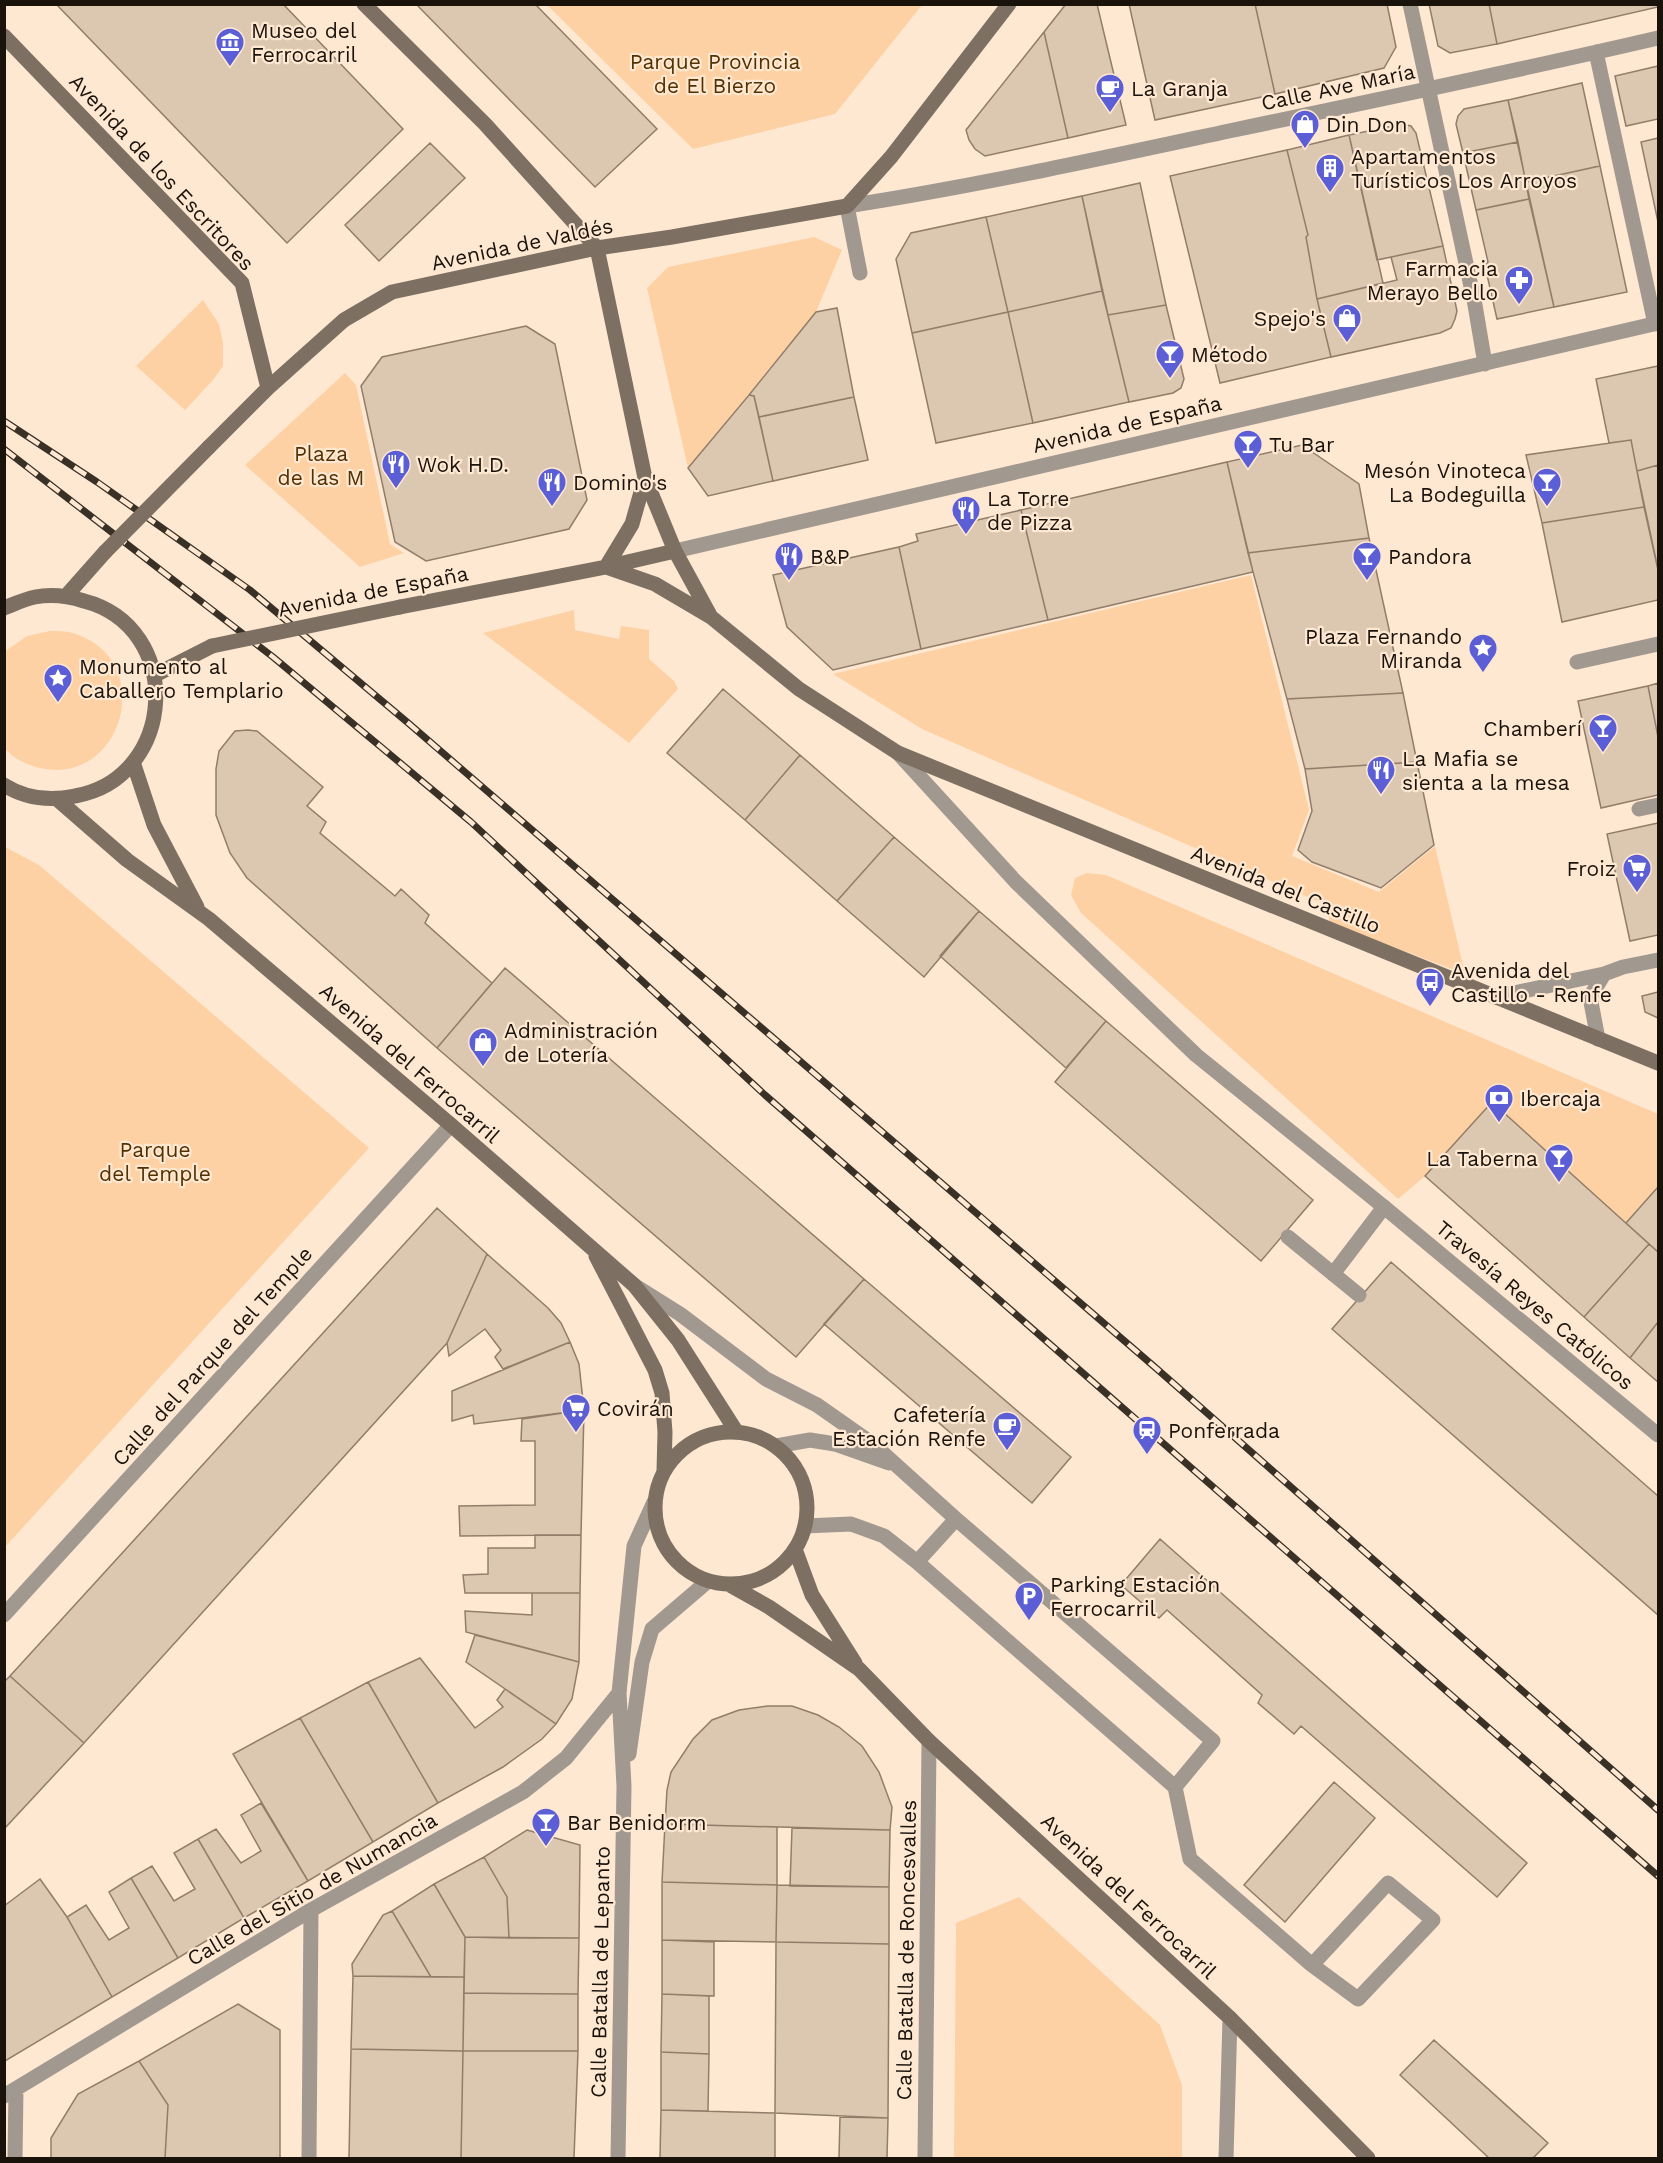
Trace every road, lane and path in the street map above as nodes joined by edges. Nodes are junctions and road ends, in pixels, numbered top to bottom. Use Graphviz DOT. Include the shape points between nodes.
graph roads {
  1 [pos="364,4"];
  2 [pos="1009,4"];
  3 [pos="1410,4"];
  4 [pos="4,36"];
  5 [pos="1659,38"];
  6 [pos="1596,52"];
  7 [pos="1430,89"];
  8 [pos="847,206"];
  9 [pos="597,248"];
  10 [pos="860,273"];
  11 [pos="1657,323"];
  12 [pos="1485,364"];
  13 [pos="268,388"];
  14 [pos="645,478"];
  15 [pos="675,551"];
  16 [pos="606,567"];
  17 [pos="66,596"];
  18 [pos="5,608"];
  19 [pos="711,617"];
  20 [pos="1659,644"];
  21 [pos="1577,662"];
  22 [pos="155,675"];
  23 [pos="898,753"];
  24 [pos="133,762"];
  25 [pos="4,785"];
  26 [pos="57,800"];
  27 [pos="1659,805"];
  28 [pos="1639,809"];
  29 [pos="199,911"];
  30 [pos="1659,960"];
  31 [pos="1604,974"];
  32 [pos="1495,997"];
  33 [pos="1599,1039"];
  34 [pos="1659,1063"];
  35 [pos="451,1125"];
  36 [pos="1384,1207"];
  37 [pos="1288,1236"];
  38 [pos="592,1248"];
  39 [pos="1333,1274"];
  40 [pos="634,1285"];
  41 [pos="1359,1295"];
  42 [pos="736,1431"];
  43 [pos="1659,1435"];
  44 [pos="776,1446"];
  45 [pos="897,1466"];
  46 [pos="664,1471"];
  47 [pos="654,1502"];
  48 [pos="956,1519"];
  49 [pos="805,1526"];
  50 [pos="795,1549"];
  51 [pos="917,1562"];
  52 [pos="708,1581"];
  53 [pos="728,1584"];
  54 [pos="4,1615"];
  55 [pos="859,1668"];
  56 [pos="619,1693"];
  57 [pos="929,1741"];
  58 [pos="624,1786"];
  59 [pos="1175,1787"];
  60 [pos="311,1910"];
  61 [pos="1312,1965"];
  62 [pos="1230,2018"];
  63 [pos="10,2093"];
  64 [pos="15,2158"];
  65 [pos="309,2158"];
  66 [pos="618,2158"];
  67 [pos="925,2158"];
  68 [pos="1226,2158"];
  69 [pos="1368,2158"];
  1 -- 9 [label="main road" via="485,124"];
  2 -- 8 [label="main road" via="891,158"];
  3 -- 7 [label="street"];
  4 -- 13 [label="main road, Avenida de los Escritores" via="242,283"];
  5 -- 6 [label="street, Calle Ave María"];
  6 -- 7 [label="street, Calle Ave María"];
  6 -- 11 [label="street"];
  7 -- 8 [label="street, Calle Ave María" via="931,193"];
  7 -- 12 [label="street"];
  8 -- 9 [label="main road, Avenida de Valdés"];
  8 -- 10 [label="street"];
  9 -- 13 [label="main road, Avenida de Valdés" via="392,292 344,320"];
  9 -- 14 [label="main road, Avenida del Castillo"];
  11 -- 12 [label="street, Avenida de España"];
  12 -- 15 [label="street, Avenida de España"];
  13 -- 17 [label="main road, Avenida de Valdés, bridge"];
  14 -- 15 [label="main road, Avenida del Castillo"];
  14 -- 16 [label="main road" via="632,524"];
  15 -- 16 [label="main road, Avenida de España"];
  15 -- 19 [label="main road, Avenida del Castillo"];
  16 -- 19 [label="main road" via="655,584"];
  16 -- 22 [label="main road, Avenida de España, bridge" via="212,646"];
  17 -- 18 [label="main road" via="34,597"];
  17 -- 22 [label="main road" via="97,604 123,621 143,646"];
  19 -- 23 [label="main road, Avenida del Castillo" via="799,689"];
  20 -- 21 [label="street"];
  22 -- 24 [label="main road" via="157,706 149,736"];
  23 -- 32 [label="main road, Avenida del Castillo"];
  23 -- 36 [label="street, Avenida del Castillo" via="1016,882 1196,1055"];
  24 -- 26 [label="main road" via="112,782 86,794"];
  24 -- 29 [label="main road, Avenida del Ferrocarril" via="154,825"];
  25 -- 26 [label="main road" via="33,797"];
  26 -- 29 [label="main road, Avenida del Ferrocarril" via="127,860"];
  27 -- 28 [label="street"];
  29 -- 35 [label="main road, Avenida del Ferrocarril"];
  30 -- 31 [label="street"];
  31 -- 32 [label="street"];
  31 -- 33 [label="street" via="1590,997"];
  32 -- 33 [label="main road, Avenida del Castillo"];
  33 -- 34 [label="main road, Avenida del Castillo"];
  35 -- 38 [label="main road, Avenida del Ferrocarril"];
  35 -- 54 [label="street, Calle del Parque del Temple"];
  36 -- 39 [label="street"];
  36 -- 43 [label="street, Travesía Reyes Católicos"];
  37 -- 39 [label="street"];
  38 -- 40 [label="main road, Avenida del Ferrocarril"];
  38 -- 46 [label="main road, Avenida del Ferrocarril" via="655,1370 662,1393"];
  39 -- 41 [label="street"];
  40 -- 42 [label="main road, Avenida del Ferrocarril" via="678,1340"];
  40 -- 45 [label="street" via="680,1314 766,1379 818,1405"];
  42 -- 44 [label="main road" via="759,1436"];
  42 -- 46 [label="main road" via="707,1435 687,1445"];
  44 -- 45 [label="street" via="810,1440 835,1444"];
  44 -- 49 [label="main road" via="794,1465 804,1486"];
  45 -- 48 [label="street"];
  46 -- 47 [label="main road"];
  47 -- 52 [label="main road" via="657,1531 668,1551 685,1569"];
  47 -- 56 [label="street, Calle Batalla de Lepanto" via="634,1546"];
  48 -- 51 [label="street"];
  48 -- 59 [label="street" via="1213,1741"];
  49 -- 50 [label="main road"];
  49 -- 51 [label="street" via="851,1524 884,1536"];
  50 -- 53 [label="main road" via="778,1568 759,1579"];
  50 -- 55 [label="main road, Avenida del Ferrocarril" via="812,1595"];
  51 -- 59 [label="street"];
  52 -- 53 [label="main road"];
  52 -- 58 [label="street, Calle Batalla de Lepanto" via="652,1629 642,1662"];
  53 -- 55 [label="main road, Avenida del Ferrocarril" via="769,1606"];
  55 -- 57 [label="main road, Avenida del Ferrocarril"];
  56 -- 58 [label="street, Calle Batalla de Lepanto"];
  56 -- 60 [label="street, Calle del Sitio de Numancia" via="566,1758 523,1792"];
  57 -- 62 [label="main road, Avenida del Ferrocarril"];
  57 -- 67 [label="street, Calle Batalla de Roncesvalles"];
  58 -- 66 [label="street, Calle Batalla de Lepanto"];
  59 -- 61 [label="street" via="1190,1859"];
  60 -- 63 [label="street, Calle del Sitio de Numancia"];
  60 -- 65 [label="street"];
  61 -- 61 [label="street" via="1358,1999 1433,1920 1388,1883"];
  62 -- 68 [label="street"];
  62 -- 69 [label="main road, Avenida del Ferrocarril"];
  63 -- 64 [label="street"];
}
